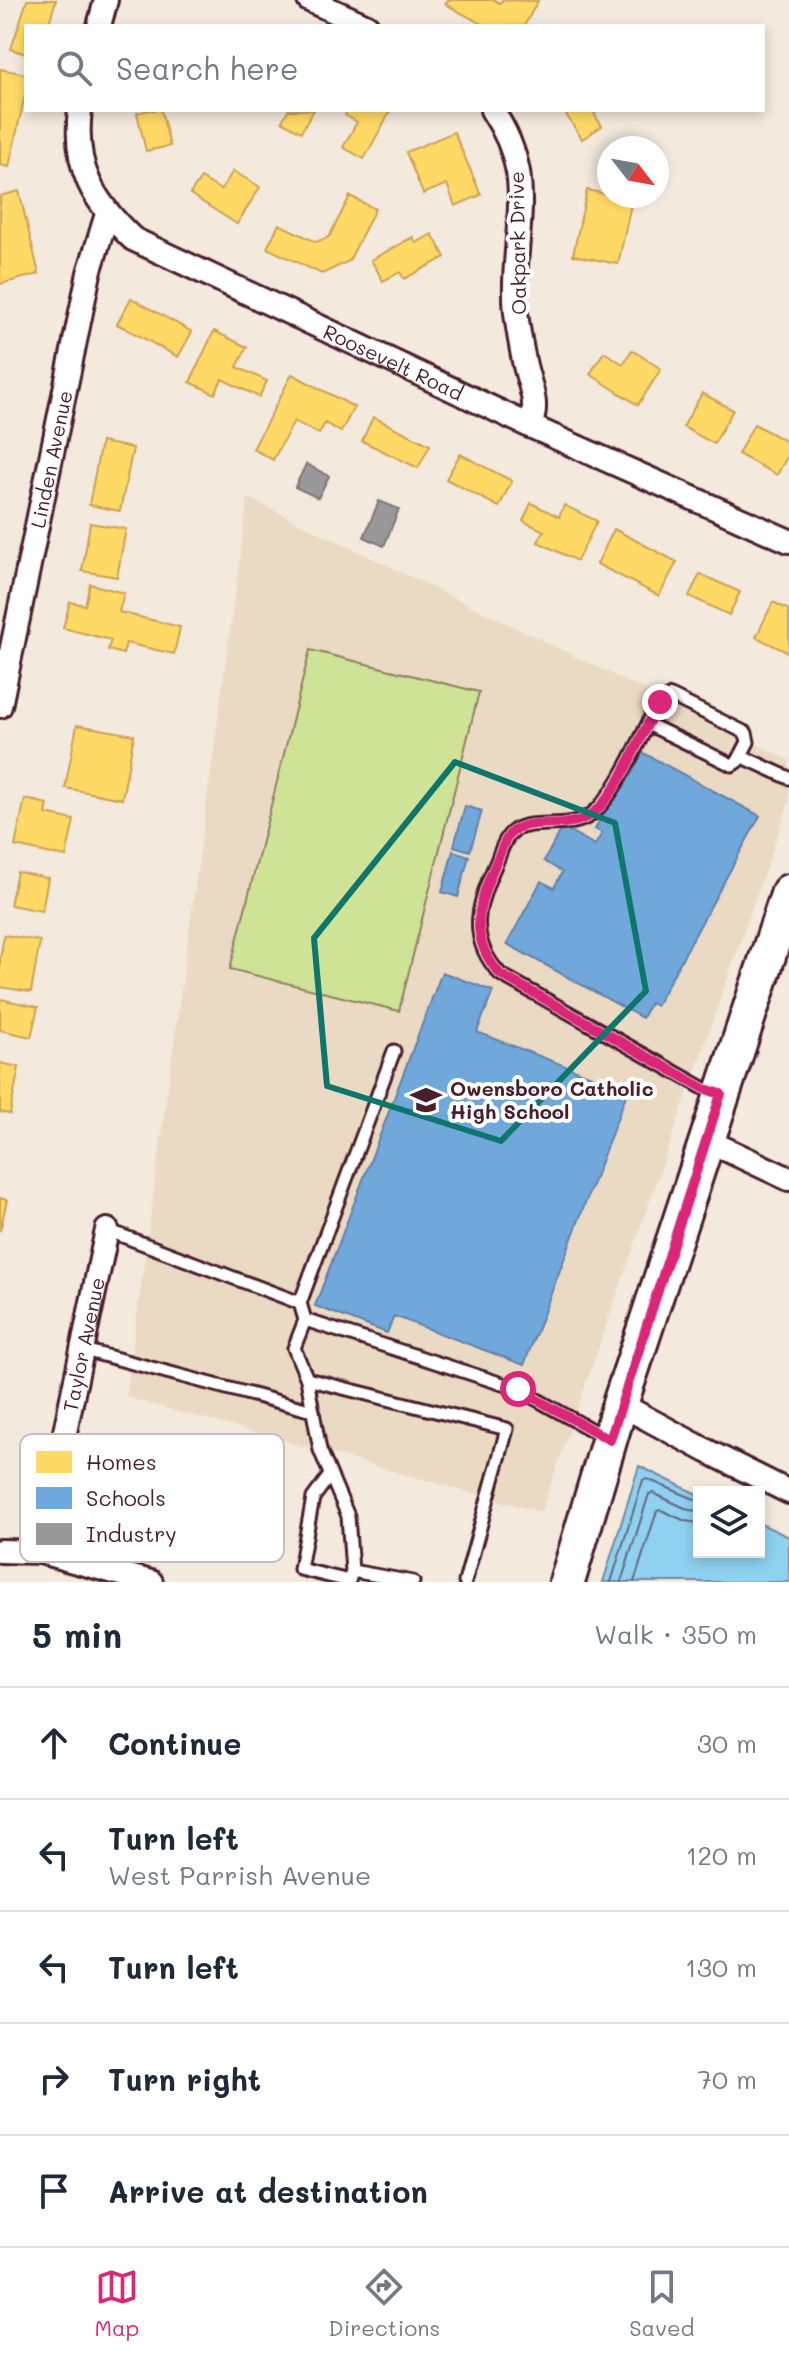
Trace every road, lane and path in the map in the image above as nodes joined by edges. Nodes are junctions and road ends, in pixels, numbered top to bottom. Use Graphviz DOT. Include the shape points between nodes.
graph roads {
  1 [pos="106,0"];
  2 [pos="309,0"];
  3 [pos="100,24"];
  4 [pos="363,24"];
  5 [pos="80,112"];
  6 [pos="493,112"];
  7 [pos="107,214"];
  8 [pos="530,426"];
  9 [pos="789,541"];
  10 [pos="0,706"];
  11 [pos="648,724"];
  12 [pos="741,756"];
  13 [pos="789,778"];
  14 [pos="789,892"];
  15 [pos="394,1051"];
  16 [pos="721,1094"];
  17 [pos="706,1140"];
  18 [pos="789,1179"];
  19 [pos="107,1230"];
  20 [pos="300,1303"];
  21 [pos="305,1320"];
  22 [pos="84,1350"];
  23 [pos="307,1379"];
  24 [pos="620,1404"];
  25 [pos="313,1411"];
  26 [pos="66,1434"];
  27 [pos="610,1440"];
  28 [pos="330,1475"];
  29 [pos="789,1492"];
  30 [pos="0,1551"];
  31 [pos="20,1552"];
  32 [pos="77,1562"];
  33 [pos="350,1578"];
  34 [pos="151,1582"];
  35 [pos="413,1582"];
  36 [pos="465,1582"];
  37 [pos="567,1582"];
  1 -- 3 [label="street"];
  2 -- 4 [label="street"];
  5 -- 7 [label="street, Roosevelt Road" via="85,174"];
  6 -- 8 [label="street, Oakpark Drive" via="518,171 516,309 536,400"];
  7 -- 8 [label="street, Roosevelt Road" via="133,239"];
  7 -- 10 [label="street, Linden Avenue" via="89,273"];
  8 -- 9 [label="street, Roosevelt Road"];
  11 -- 12 [label="lane" via="726,764"];
  11 -- 12 [label="lane" via="660,702 671,696 746,733"];
  11 -- 16 [label="lane" via="608,797 589,817 521,828 507,838 482,895 481,948 500,974"];
  12 -- 13 [label="lane"];
  14 -- 16 [label="main road"];
  15 -- 20 [label="lane"];
  16 -- 17 [label="main road"];
  17 -- 18 [label="street"];
  17 -- 24 [label="main road"];
  19 -- 20 [label="lane"];
  19 -- 22 [label="street, Taylor Avenue"];
  20 -- 21 [label="lane"];
  21 -- 23 [label="lane" via="294,1348"];
  21 -- 27 [label="lane" via="518,1389"];
  22 -- 25 [label="lane"];
  22 -- 26 [label="street, Taylor Avenue"];
  23 -- 25 [label="lane"];
  23 -- 36 [label="lane" via="507,1429"];
  24 -- 27 [label="main road"];
  24 -- 29 [label="street"];
  25 -- 28 [label="lane"];
  27 -- 37 [label="main road"];
  28 -- 33 [label="lane" via="348,1516"];
  28 -- 33 [label="lane" via="313,1498 300,1569"];
  30 -- 31 [label="street"];
  32 -- 34 [label="street"];
  33 -- 35 [label="lane"];
}
